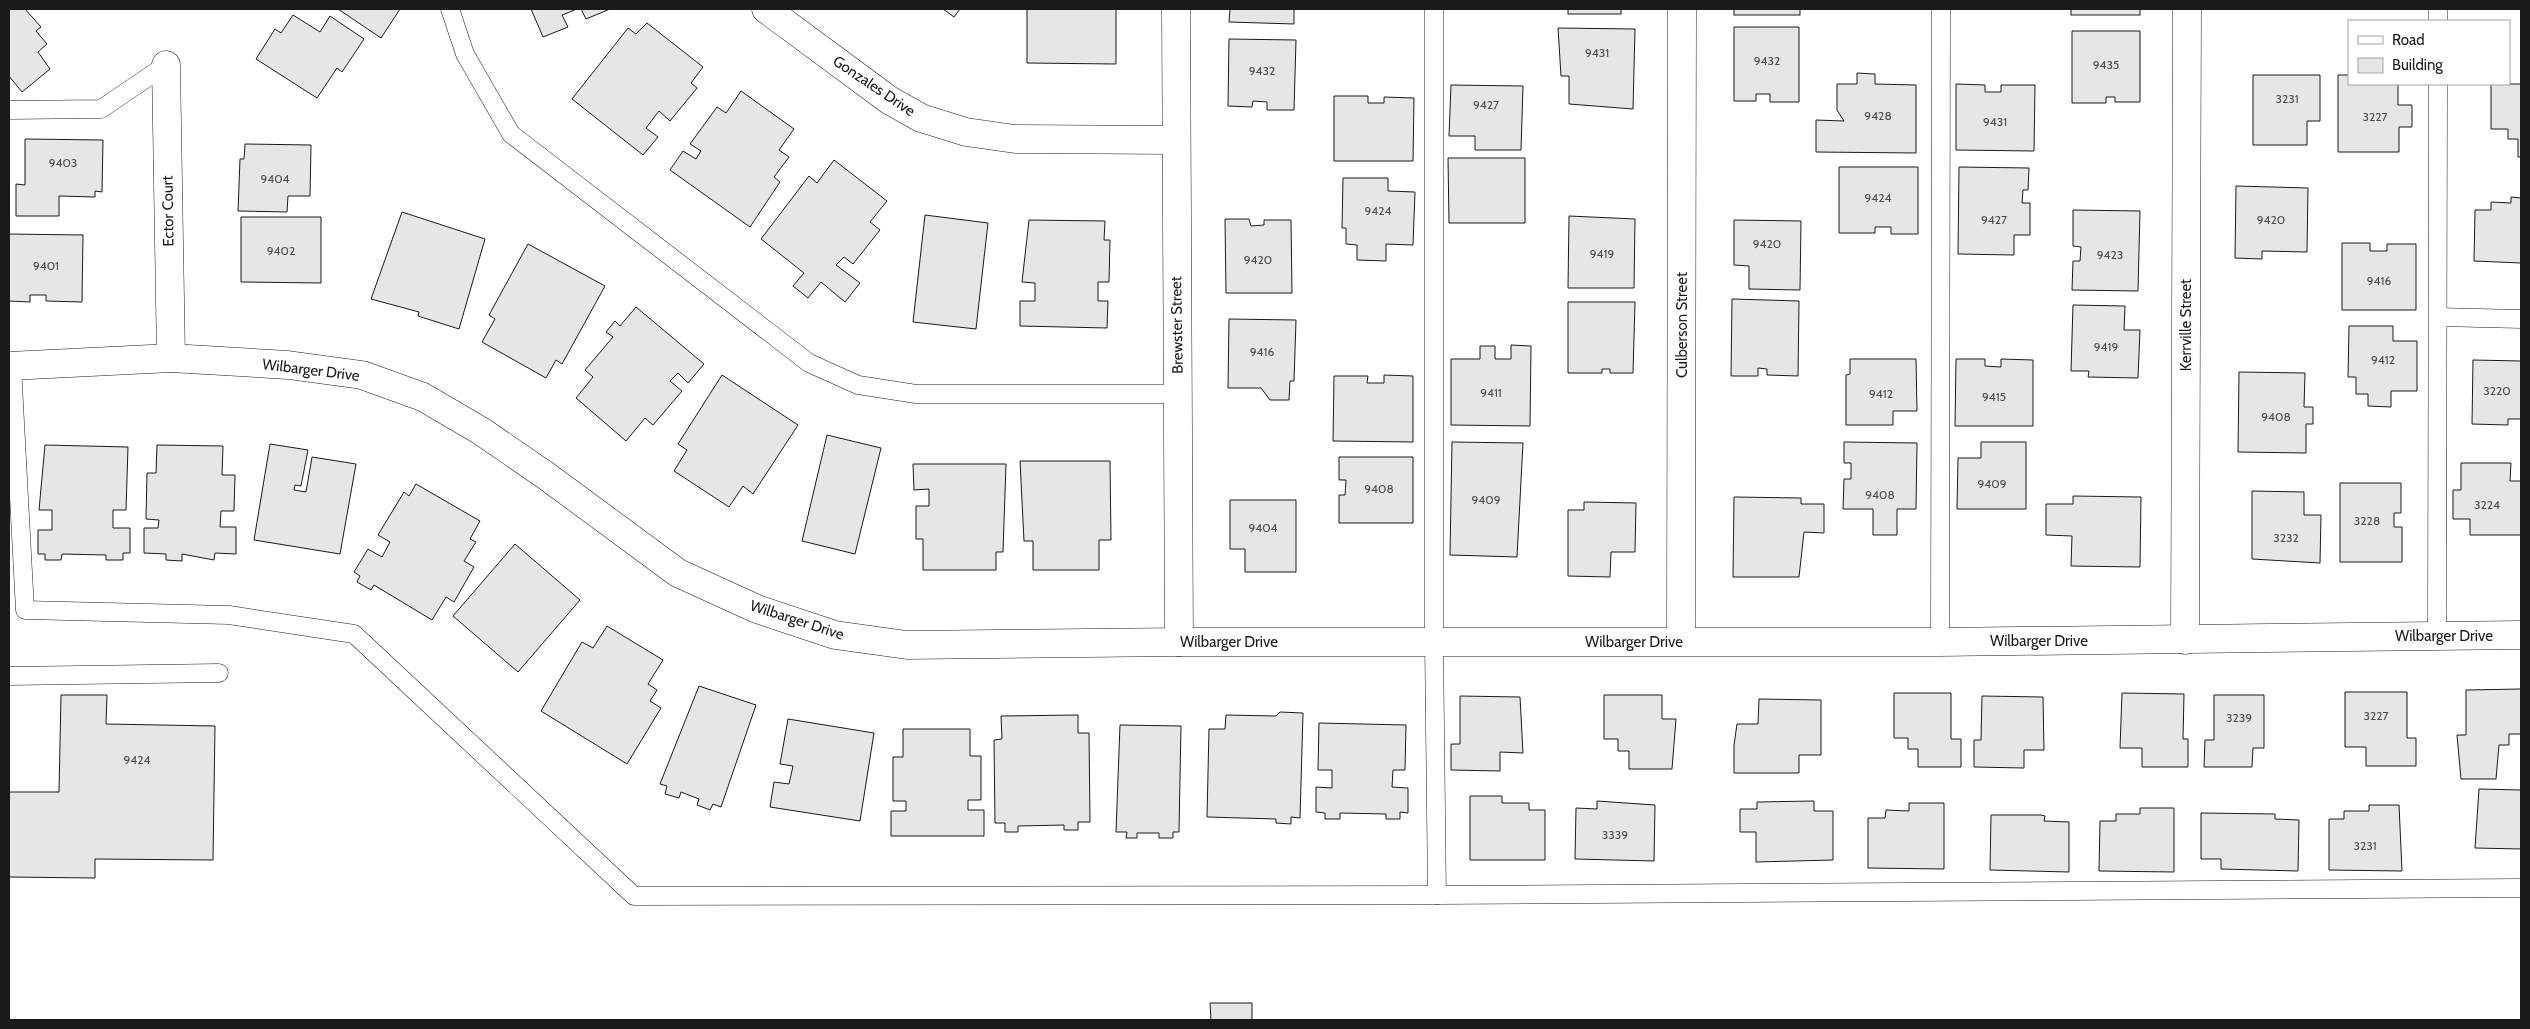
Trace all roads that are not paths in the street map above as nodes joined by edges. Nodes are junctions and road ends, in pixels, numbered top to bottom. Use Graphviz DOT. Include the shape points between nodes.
graph roads {
  1 [pos="450,9"];
  2 [pos="766,9"];
  3 [pos="1176,9"];
  4 [pos="1434,9"];
  5 [pos="1682,9"];
  6 [pos="1941,9"];
  7 [pos="2186,9"];
  8 [pos="166,65"];
  9 [pos="2438,85"];
  10 [pos="9,110"];
  11 [pos="1175,140"];
  12 [pos="2438,318"];
  13 [pos="2521,319"];
  14 [pos="171,358"];
  15 [pos="11,366"];
  16 [pos="1178,394"];
  17 [pos="2437,635"];
  18 [pos="2521,635"];
  19 [pos="2185,640"];
  20 [pos="1681,641"];
  21 [pos="1179,642"];
  22 [pos="1434,642"];
  23 [pos="1940,642"];
  24 [pos="219,673"];
  25 [pos="9,676"];
  26 [pos="2521,888"];
  27 [pos="1437,895"];
  1 -- 16 [label="lane" via="465,54 511,134 809,363 858,385 916,394"];
  2 -- 11 [label="street, Gonzales Drive" via="889,100 921,118 966,132 1015,139"];
  3 -- 11 [label="street, Brewster Street"];
  4 -- 22 [label="lane"];
  5 -- 20 [label="street, Culberson Street"];
  6 -- 23 [label="lane"];
  7 -- 19 [label="street, Kerrville Street"];
  8 -- 10 [label="lane" via="101,109"];
  8 -- 14 [label="street, Ector Court"];
  9 -- 12 [label="lane"];
  11 -- 16 [label="street, Brewster Street"];
  12 -- 13 [label="lane"];
  12 -- 17 [label="lane"];
  14 -- 15 [label="street, Wilbarger Drive"];
  14 -- 21 [label="street, Wilbarger Drive" via="288,365 362,375 423,397 481,431 545,475 678,573 757,609 835,635 906,645"];
  15 -- 27 [label="lane" via="25,610 229,615 354,634 634,896"];
  16 -- 21 [label="street, Brewster Street"];
  17 -- 18 [label="street, Wilbarger Drive"];
  17 -- 19 [label="street, Wilbarger Drive"];
  19 -- 23 [label="street, Wilbarger Drive"];
  20 -- 22 [label="street, Wilbarger Drive"];
  20 -- 23 [label="street, Wilbarger Drive"];
  21 -- 22 [label="street, Wilbarger Drive"];
  22 -- 27 [label="lane"];
  24 -- 25 [label="lane"];
  26 -- 27 [label="lane"];
}
